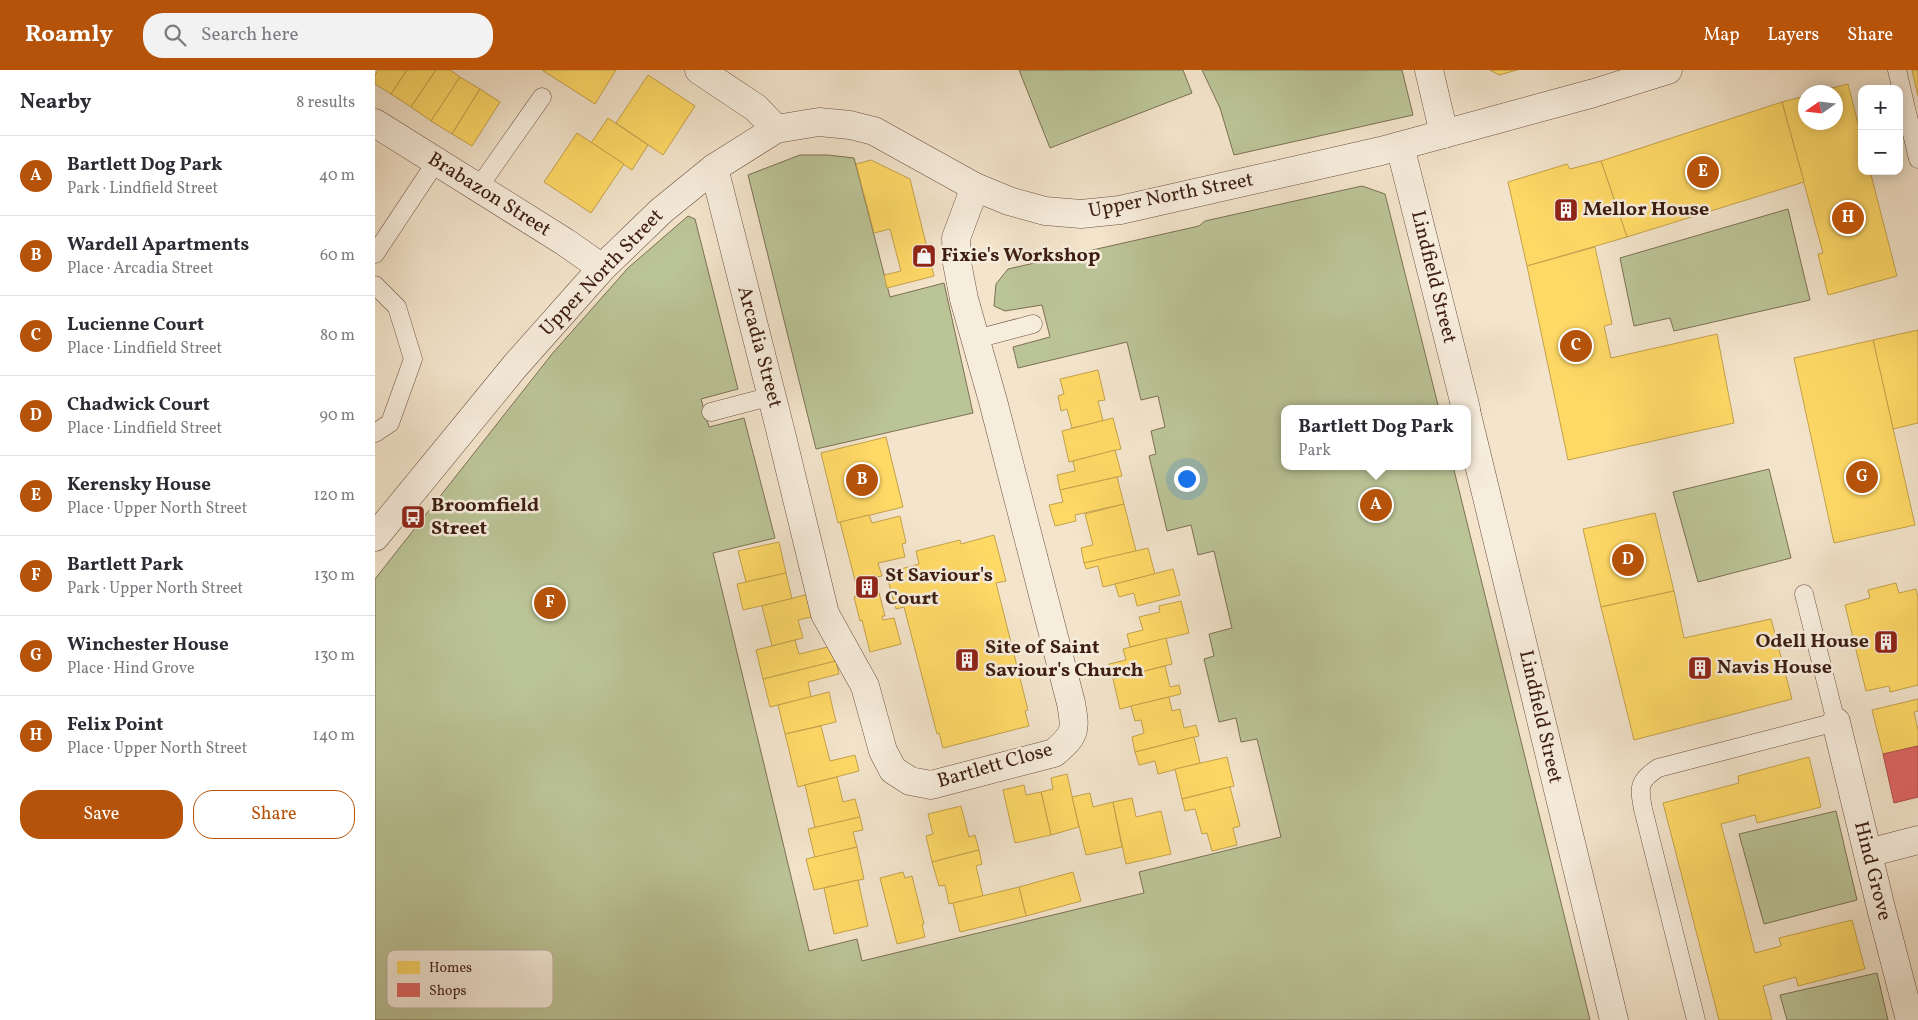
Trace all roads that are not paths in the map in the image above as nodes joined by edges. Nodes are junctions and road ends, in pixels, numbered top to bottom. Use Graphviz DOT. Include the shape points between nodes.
graph roads {
  1 [pos="699,70"];
  2 [pos="1429,70"];
  3 [pos="1669,70"];
  4 [pos="1897,70"];
  5 [pos="542,97"];
  6 [pos="375,123"];
  7 [pos="776,129"];
  8 [pos="1444,134"];
  9 [pos="1400,146"];
  10 [pos="1918,159"];
  11 [pos="436,162"];
  12 [pos="714,168"];
  13 [pos="975,187"];
  14 [pos="478,188"];
  15 [pos="375,254"];
  16 [pos="602,268"];
  17 [pos="375,286"];
  18 [pos="1033,324"];
  19 [pos="976,339"];
  20 [pos="772,396"];
  21 [pos="1465,405"];
  22 [pos="711,412"];
  23 [pos="1471,431"];
  24 [pos="375,433"];
  25 [pos="803,526"];
  26 [pos="375,537"];
  27 [pos="1804,594"];
  28 [pos="1836,722"];
  29 [pos="1918,840"];
  30 [pos="1868,853"];
  31 [pos="1614,1020"];
  32 [pos="1696,1020"];
  33 [pos="1910,1020"];
  1 -- 7 [label="street" via="756,108"];
  2 -- 8 [label="street"];
  3 -- 8 [label="street, Upper North Street"];
  4 -- 10 [label="lane"];
  5 -- 14 [label="lane"];
  6 -- 11 [label="street, Brabazon Street"];
  7 -- 12 [label="street, Upper North Street"];
  7 -- 13 [label="street, Upper North Street" via="819,122 874,131"];
  8 -- 9 [label="street, Upper North Street"];
  9 -- 13 [label="street, Upper North Street" via="1120,210 1081,214 1045,211"];
  9 -- 21 [label="street, Lindfield Street"];
  11 -- 14 [label="street, Brabazon Street"];
  11 -- 15 [label="lane"];
  12 -- 16 [label="street, Upper North Street" via="661,211"];
  12 -- 20 [label="street, Arcadia Street"];
  13 -- 19 [label="street, Bartlett Close" via="956,238 957,263"];
  14 -- 16 [label="street, Brabazon Street"];
  16 -- 26 [label="street, Upper North Street" via="515,366"];
  17 -- 24 [label="lane" via="397,307 413,359 390,424"];
  18 -- 19 [label="lane"];
  19 -- 25 [label="street, Bartlett Close" via="1071,703 1074,724 1070,739 1054,753 931,785 910,781 893,770 883,751 865,686 825,614"];
  20 -- 22 [label="lane"];
  20 -- 25 [label="street, Arcadia Street"];
  23 -- 31 [label="street, Lindfield Street"];
  27 -- 28 [label="lane"];
  28 -- 30 [label="street, Hind Grove"];
  28 -- 32 [label="lane" via="1658,768 1645,776 1640,791 1643,809"];
  29 -- 30 [label="street"];
  30 -- 33 [label="street, Hind Grove"];
}
